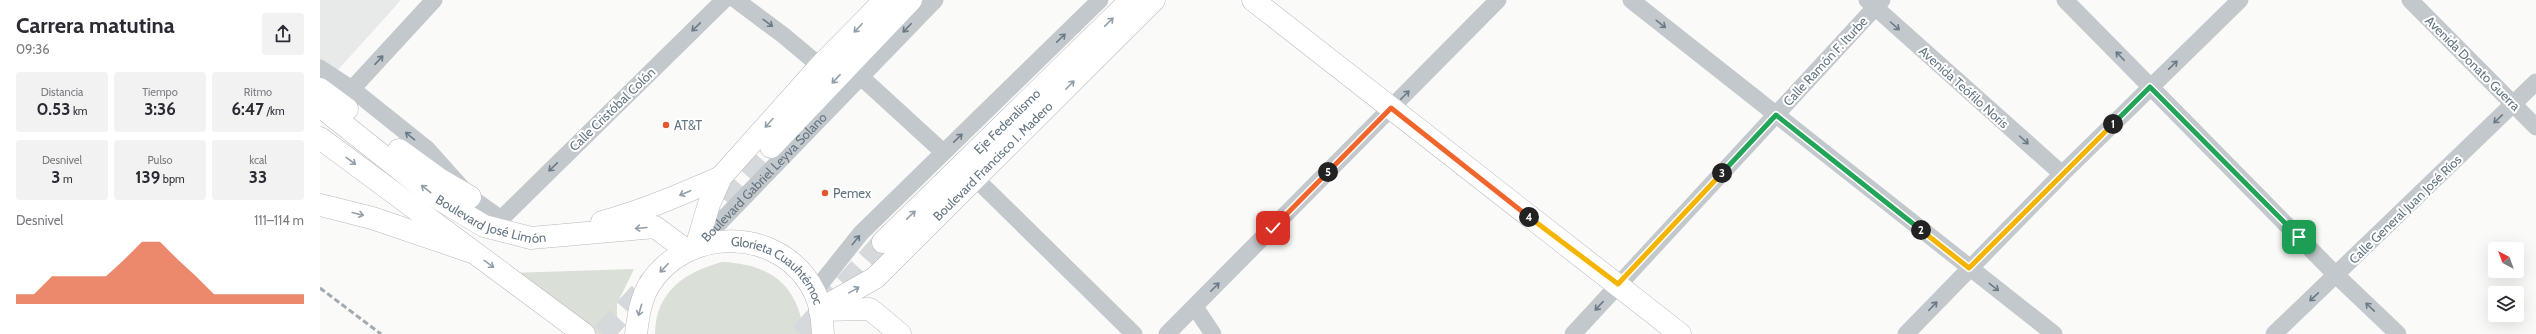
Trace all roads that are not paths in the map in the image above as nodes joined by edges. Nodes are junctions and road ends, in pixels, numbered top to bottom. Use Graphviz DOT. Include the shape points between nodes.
graph roads {
  1 [pos="434,0"];
  2 [pos="724,0"];
  3 [pos="736,0"];
  4 [pos="885,0"];
  5 [pos="911,0"];
  6 [pos="935,0"];
  7 [pos="1100,0"];
  8 [pos="1131,0"];
  9 [pos="1154,0"];
  10 [pos="1253,0"];
  11 [pos="1498,0"];
  12 [pos="1631,0"];
  13 [pos="2065,0"];
  14 [pos="2240,0"];
  15 [pos="2410,0"];
  16 [pos="1874,3"];
  17 [pos="820,66"];
  18 [pos="320,68"];
  19 [pos="860,76"];
  20 [pos="2536,82"];
  21 [pos="2150,87"];
  22 [pos="320,89"];
  23 [pos="352,89"];
  24 [pos="2514,104"];
  25 [pos="320,106"];
  26 [pos="1391,108"];
  27 [pos="1776,115"];
  28 [pos="2536,127"];
  29 [pos="320,138"];
  30 [pos="771,148"];
  31 [pos="943,152"];
  32 [pos="2062,174"];
  33 [pos="721,177"];
  34 [pos="976,179"];
  35 [pos="470,197"];
  36 [pos="320,205"];
  37 [pos="501,219"];
  38 [pos="568,235"];
  39 [pos="883,242"];
  40 [pos="691,249"];
  41 [pos="472,252"];
  42 [pos="1969,268"];
  43 [pos="2336,275"];
  44 [pos="1618,284"];
  45 [pos="818,303"];
  46 [pos="1195,307"];
  47 [pos="584,334"];
  48 [pos="636,334"];
  49 [pos="824,334"];
  50 [pos="900,334"];
  51 [pos="1134,334"];
  52 [pos="1167,334"];
  53 [pos="1213,334"];
  54 [pos="1573,334"];
  55 [pos="1680,334"];
  56 [pos="1906,334"];
  57 [pos="2054,334"];
  58 [pos="2274,334"];
  59 [pos="2398,334"];
  23 -- 1 [label="street, one-way"];
  2 -- 37 [label="street, Calle Cristóbal Colón, one-way"];
  3 -- 17 [label="street, one-way"];
  4 -- 17 [label="main road, Boulevard Gabriel Leyva Solano, one-way"];
  5 -- 30 [label="main road, one-way"];
  6 -- 19 [label="street, Boulevard Gabriel Leyva Solano, one-way"];
  31 -- 7 [label="street, one-way"];
  39 -- 8 [label="main road, Eje Federalismo, one-way"];
  34 -- 9 [label="main road, Boulevard Francisco I. Madero, one-way"];
  10 -- 26 [label="main road"];
  26 -- 11 [label="street, one-way"];
  12 -- 27 [label="street, one-way"];
  21 -- 13 [label="street, one-way"];
  21 -- 14 [label="street, one-way"];
  15 -- 24 [label="street, Avenida Donato Guerra"];
  16 -- 27 [label="street, Calle Ramón F. Iturbe"];
  16 -- 32 [label="street, Avenida Teófilo Noris, one-way"];
  17 -- 33 [label="main road, Boulevard Gabriel Leyva Solano, one-way"];
  18 -- 23 [label="street, Boulevard José Limón"];
  19 -- 31 [label="street"];
  19 -- 40 [label="street, Boulevard Gabriel Leyva Solano"];
  20 -- 24 [label="street, Calle General Juan José Ríos"];
  21 -- 32 [label="street"];
  21 -- 43 [label="street"];
  22 -- 35 [label="main road" via="407,156"];
  35 -- 23 [label="street, Boulevard José Limón, one-way" via="427,149"];
  24 -- 28 [label="street, Avenida Donato Guerra"];
  24 -- 43 [label="street, Calle General Juan José Ríos, one-way"];
  38 -- 25 [label="main road, Boulevard José Limón, one-way" via="531,238 484,226 432,194"];
  26 -- 44 [label="main road"];
  46 -- 26 [label="street, one-way"];
  27 -- 42 [label="street"];
  27 -- 44 [label="street, Calle Ramón F. Iturbe"];
  29 -- 41 [label="main road, Boulevard José Limón, one-way"];
  45 -- 31 [label="street, one-way" via="861,233"];
  32 -- 42 [label="street"];
  33 -- 38 [label="main road, one-way" via="632,213 590,225"];
  33 -- 40 [label="main road, Boulevard Gabriel Leyva Solano"];
  45 -- 34 [label="main road, Boulevard Francisco I. Madero, one-way" via="875,278"];
  34 -- 51 [label="street"];
  35 -- 37 [label="street, Boulevard José Limón"];
  36 -- 41 [label="main road, one-way" via="372,218"];
  40 -- 38 [label="main road, Boulevard José Limón, one-way" via="655,227"];
  40 -- 45 [label="main road, Glorieta Cuauhtémoc" via="707,243 729,240 755,243 779,253 799,270"];
  40 -- 48 [label="main road, Glorieta Cuauhtémoc, one-way" via="665,266 648,287 638,312"];
  41 -- 47 [label="main road, Boulevard José Limón, one-way"];
  56 -- 42 [label="street, one-way"];
  42 -- 57 [label="street, one-way"];
  43 -- 58 [label="street, Calle General Juan José Ríos, one-way"];
  59 -- 43 [label="street, one-way"];
  44 -- 54 [label="street, Calle Ramón F. Iturbe, one-way"];
  44 -- 55 [label="main road"];
  45 -- 49 [label="main road, Glorieta Cuauhtémoc"];
  45 -- 50 [label="main road" via="870,309"];
  46 -- 52 [label="street"];
  46 -- 53 [label="street"];
}
